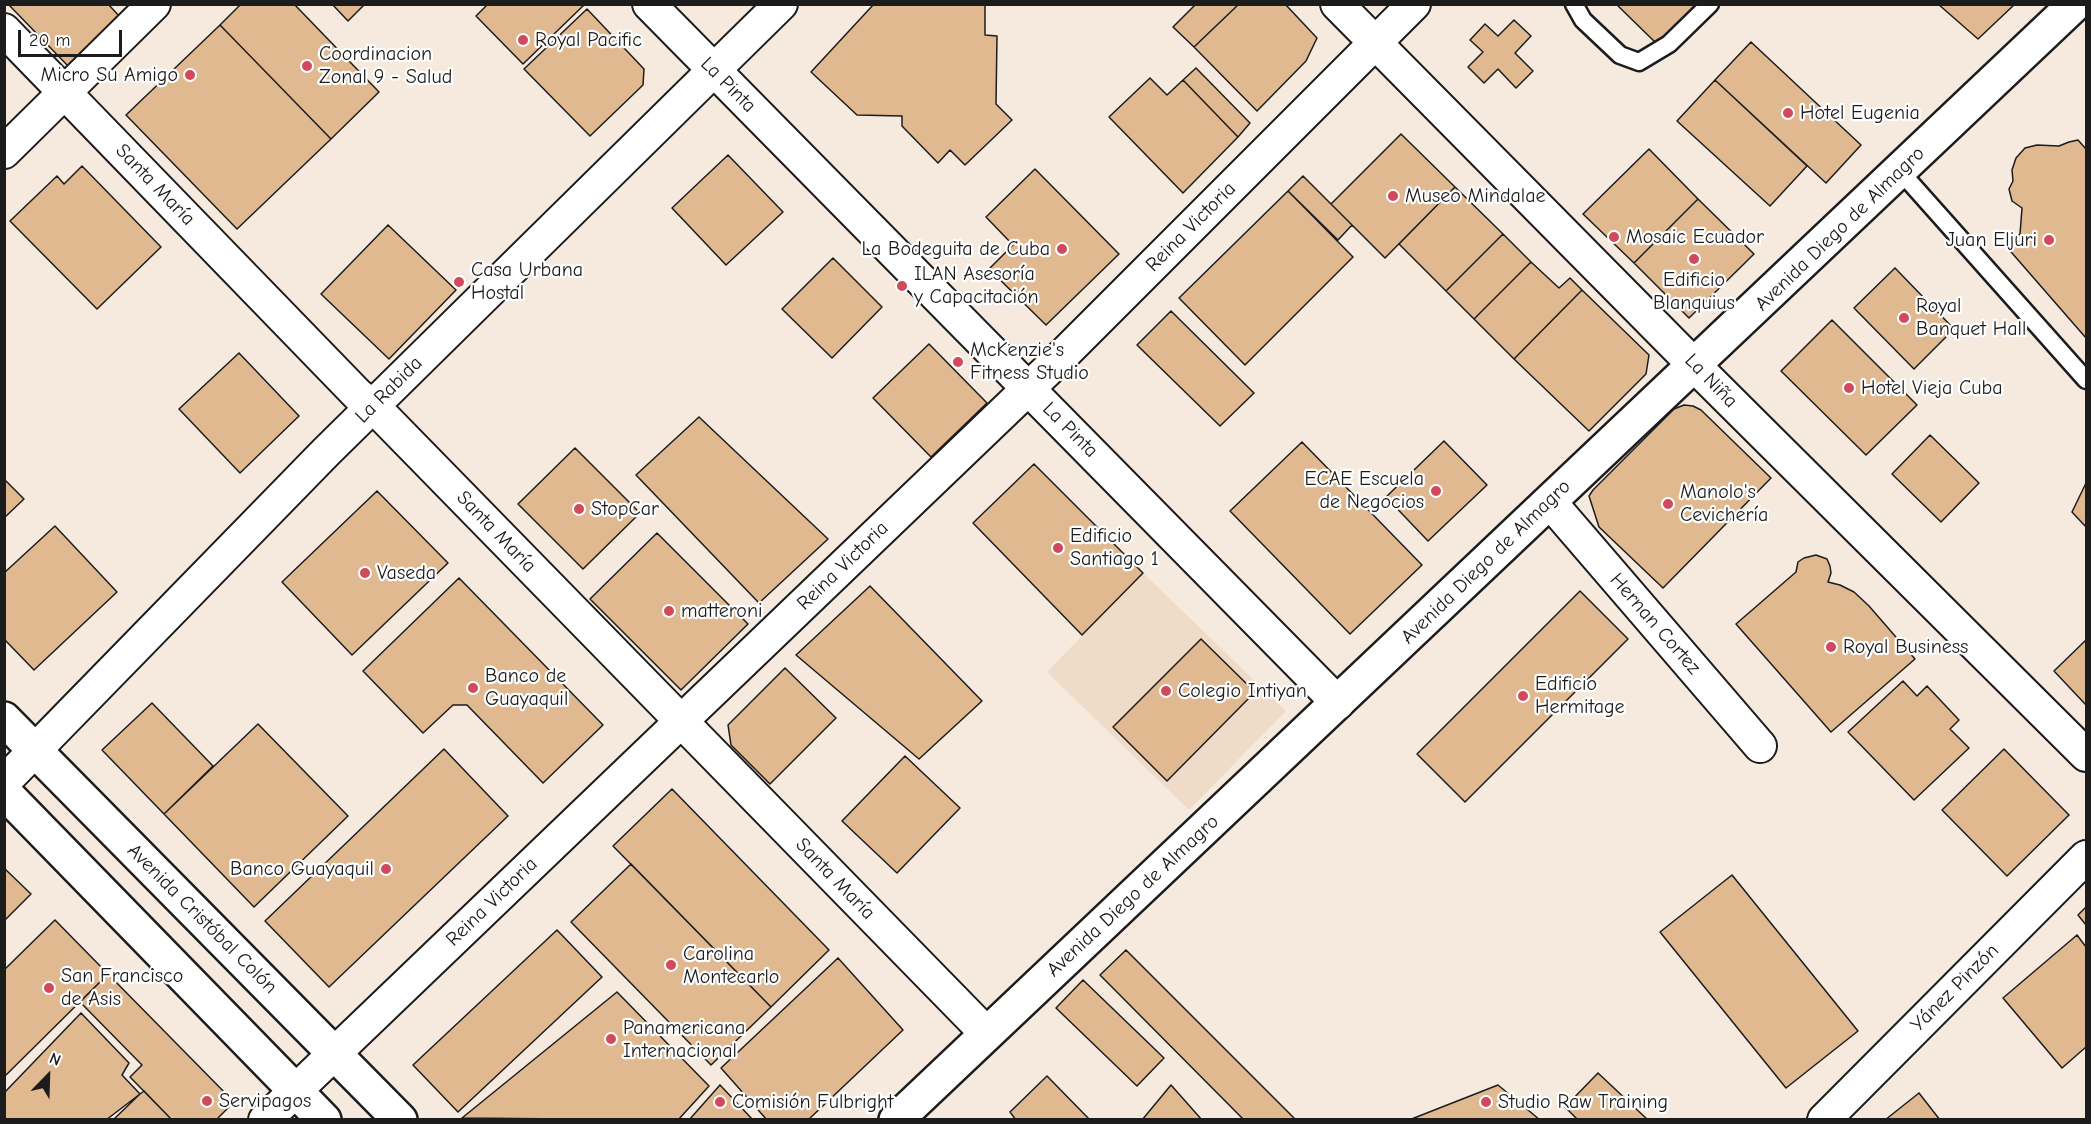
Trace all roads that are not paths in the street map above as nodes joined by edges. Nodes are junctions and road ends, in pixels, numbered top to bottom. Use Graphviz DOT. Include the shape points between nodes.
graph roads {
  1 [pos="154,4"];
  2 [pos="649,4"];
  3 [pos="781,4"];
  4 [pos="1337,4"];
  5 [pos="1414,4"];
  6 [pos="1575,4"];
  7 [pos="1710,4"];
  8 [pos="2075,4"];
  9 [pos="4,30"];
  10 [pos="1375,45"];
  11 [pos="714,71"];
  12 [pos="65,92"];
  13 [pos="4,152"];
  14 [pos="1900,171"];
  15 [pos="1695,364"];
  16 [pos="2086,380"];
  17 [pos="1028,388"];
  18 [pos="373,406"];
  19 [pos="1550,501"];
  20 [pos="1338,703"];
  21 [pos="4,719"];
  22 [pos="680,721"];
  23 [pos="1760,746"];
  24 [pos="36,751"];
  25 [pos="2086,755"];
  26 [pos="4,782"];
  27 [pos="4,792"];
  28 [pos="2086,857"];
  29 [pos="987,1034"];
  30 [pos="335,1053"];
  31 [pos="295,1090"];
  32 [pos="265,1119"];
  33 [pos="324,1119"];
  34 [pos="400,1119"];
  35 [pos="896,1119"];
  36 [pos="1824,1119"];
  1 -- 12 [label="street"];
  2 -- 11 [label="street, La Pinta"];
  3 -- 11 [label="street, La Rabida"];
  4 -- 10 [label="street, La Niña"];
  5 -- 10 [label="street, Reina Victoria"];
  6 -- 7 [label="lane" via="1583,20 1620,55 1638,62 1669,45"];
  8 -- 14 [label="street, Avenida Diego de Almagro"];
  9 -- 12 [label="street, Santa María"];
  10 -- 15 [label="street, La Niña"];
  10 -- 17 [label="street, Reina Victoria"];
  11 -- 17 [label="street, La Pinta"];
  11 -- 18 [label="street, La Rabida"];
  12 -- 13 [label="street"];
  12 -- 18 [label="street, Santa María" via="358,395"];
  14 -- 15 [label="street, Avenida Diego de Almagro"];
  14 -- 16 [label="lane"];
  15 -- 19 [label="street, Avenida Diego de Almagro"];
  15 -- 25 [label="street, La Niña"];
  17 -- 20 [label="street, La Pinta"];
  17 -- 22 [label="street, Reina Victoria"];
  18 -- 22 [label="street, Santa María"];
  18 -- 24 [label="street, La Rabida"];
  19 -- 20 [label="street, Avenida Diego de Almagro"];
  19 -- 23 [label="street, Hernan Cortez"];
  20 -- 29 [label="street, Avenida Diego de Almagro"];
  21 -- 24 [label="street, Avenida Cristóbal Colón"];
  22 -- 29 [label="street, Santa María"];
  22 -- 30 [label="street, Reina Victoria"];
  24 -- 26 [label="street, La Rabida"];
  24 -- 30 [label="street, Avenida Cristóbal Colón"];
  27 -- 31 [label="street"];
  28 -- 36 [label="street, Yánez Pinzón"];
  29 -- 35 [label="street, Avenida Diego de Almagro"];
  30 -- 31 [label="street, Reina Victoria"];
  30 -- 34 [label="street, Avenida Cristóbal Colón"];
  31 -- 32 [label="street, Reina Victoria"];
  31 -- 33 [label="street"];
}
